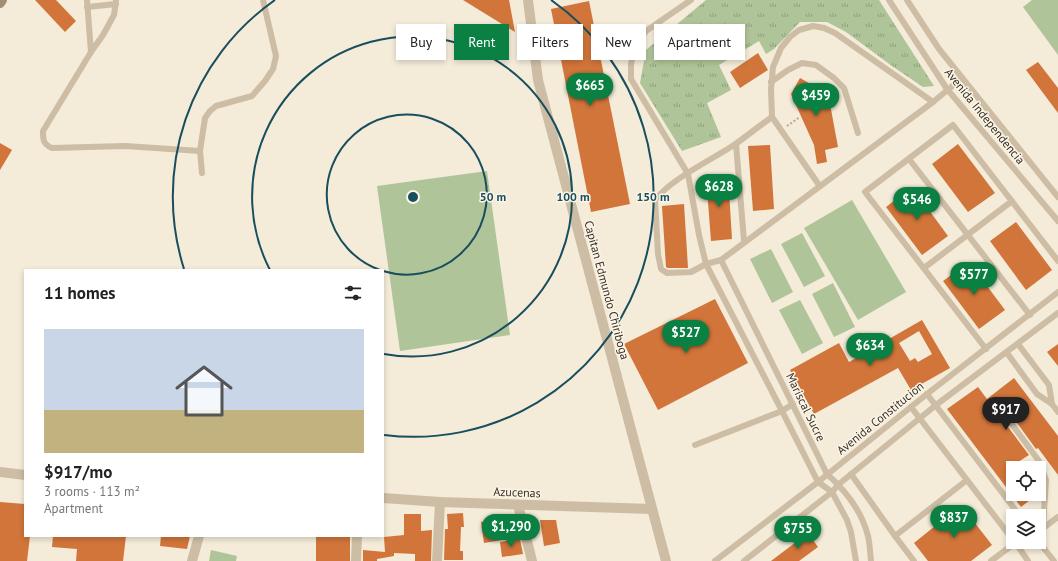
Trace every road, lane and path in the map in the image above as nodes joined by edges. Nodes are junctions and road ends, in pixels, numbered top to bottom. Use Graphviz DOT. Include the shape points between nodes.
graph roads {
  1 [pos="2,0"];
  2 [pos="86,0"];
  3 [pos="263,0"];
  4 [pos="528,0"];
  5 [pos="691,0"];
  6 [pos="889,0"];
  7 [pos="907,0"];
  8 [pos="116,2"];
  9 [pos="0,3"];
  10 [pos="87,7"];
  11 [pos="91,52"];
  12 [pos="962,78"];
  13 [pos="771,82"];
  14 [pos="947,90"];
  15 [pos="933,102"];
  16 [pos="772,117"];
  17 [pos="800,117"];
  18 [pos="781,130"];
  19 [pos="858,133"];
  20 [pos="736,144"];
  21 [pos="200,151"];
  22 [pos="909,159"];
  23 [pos="202,173"];
  24 [pos="688,174"];
  25 [pos="819,185"];
  26 [pos="1058,197"];
  27 [pos="1012,201"];
  28 [pos="1058,220"];
  29 [pos="968,234"];
  30 [pos="744,242"];
  31 [pos="721,260"];
  32 [pos="1058,261"];
  33 [pos="706,264"];
  34 [pos="924,268"];
  35 [pos="1058,292"];
  36 [pos="1058,313"];
  37 [pos="1030,314"];
  38 [pos="1018,344"];
  39 [pos="986,349"];
  40 [pos="1007,352"];
  41 [pos="927,394"];
  42 [pos="1058,400"];
  43 [pos="793,404"];
  44 [pos="997,404"];
  45 [pos="1052,404"];
  46 [pos="936,405"];
  47 [pos="911,407"];
  48 [pos="782,411"];
  49 [pos="1058,412"];
  50 [pos="920,419"];
  51 [pos="695,445"];
  52 [pos="0,472"];
  53 [pos="24,474"];
  54 [pos="827,474"];
  55 [pos="851,474"];
  56 [pos="967,480"];
  57 [pos="818,482"];
  58 [pos="839,484"];
  59 [pos="832,492"];
  60 [pos="384,498"];
  61 [pos="440,502"];
  62 [pos="518,505"];
  63 [pos="651,509"];
  64 [pos="1015,509"];
  65 [pos="1043,509"];
  66 [pos="1058,517"];
  67 [pos="1046,526"];
  68 [pos="1006,531"];
  69 [pos="895,536"];
  70 [pos="199,537"];
  71 [pos="357,537"];
  72 [pos="1006,548"];
  73 [pos="1020,549"];
  74 [pos="1045,549"];
  75 [pos="192,561"];
  76 [pos="356,561"];
  77 [pos="437,561"];
  78 [pos="532,561"];
  79 [pos="666,561"];
  80 [pos="715,561"];
  81 [pos="744,561"];
  82 [pos="856,561"];
  83 [pos="871,561"];
  84 [pos="914,561"];
  85 [pos="991,561"];
  86 [pos="1028,561"];
  87 [pos="1054,561"];
  1 -- 9 [label="main road"];
  2 -- 10 [label="lane"];
  3 -- 21 [label="lane" via="276,56 273,69 252,96 216,106 210,111 205,118"];
  4 -- 63 [label="street, Capitan Edmundo Chiriboga" via="538,80"];
  5 -- 24 [label="lane" via="646,31 635,46 631,64 631,79"];
  6 -- 14 [label="lane, Avenida Independencia"];
  7 -- 12 [label="lane, Avenida Independencia" via="939,49"];
  8 -- 10 [label="lane"];
  8 -- 11 [label="lane" via="114,15 104,35"];
  10 -- 11 [label="lane"];
  11 -- 21 [label="lane" via="43,131 46,145 59,149 125,146"];
  12 -- 14 [label="lane"];
  12 -- 26 [label="lane, Avenida Independencia"];
  13 -- 15 [label="lane" via="773,67 790,37 799,30 813,26 835,33"];
  13 -- 16 [label="lane"];
  13 -- 19 [label="lane" via="802,62 816,65 844,88"];
  14 -- 15 [label="lane"];
  14 -- 28 [label="lane, Avenida Independencia"];
  15 -- 25 [label="lane"];
  16 -- 18 [label="lane"];
  16 -- 20 [label="lane"];
  17 -- 18 [label="path"];
  18 -- 25 [label="lane"];
  20 -- 24 [label="lane"];
  20 -- 30 [label="lane"];
  21 -- 23 [label="lane"];
  22 -- 27 [label="lane" via="953,125"];
  22 -- 29 [label="lane"];
  22 -- 34 [label="lane" via="865,192"];
  24 -- 33 [label="lane, Mariscal Sucre"];
  24 -- 33 [label="lane" via="661,191 655,200 658,254 661,269 667,273 691,272"];
  25 -- 30 [label="lane"];
  27 -- 29 [label="lane"];
  27 -- 32 [label="lane"];
  29 -- 34 [label="lane"];
  29 -- 37 [label="lane"];
  30 -- 31 [label="lane"];
  31 -- 33 [label="lane"];
  31 -- 43 [label="lane, Mariscal Sucre"];
  33 -- 48 [label="lane, Mariscal Sucre"];
  34 -- 39 [label="lane"];
  35 -- 37 [label="lane, Avenida Constitucion"];
  36 -- 38 [label="lane"];
  37 -- 39 [label="lane, Avenida Constitucion"];
  38 -- 40 [label="lane"];
  38 -- 45 [label="lane" via="1048,385"];
  39 -- 41 [label="lane, Avenida Constitucion"];
  40 -- 45 [label="lane" via="1037,394"];
  40 -- 46 [label="lane"];
  41 -- 46 [label="lane"];
  41 -- 47 [label="lane, Avenida Constitucion"];
  42 -- 45 [label="lane"];
  43 -- 48 [label="lane"];
  43 -- 54 [label="lane, Mariscal Sucre"];
  44 -- 65 [label="lane" via="1039,461 1046,480"];
  45 -- 49 [label="lane"];
  46 -- 50 [label="lane"];
  46 -- 64 [label="lane"];
  47 -- 50 [label="lane"];
  47 -- 54 [label="lane, Avenida Constitucion"];
  48 -- 51 [label="lane"];
  48 -- 57 [label="lane, Mariscal Sucre"];
  50 -- 55 [label="lane"];
  50 -- 56 [label="lane"];
  52 -- 53 [label="street"];
  54 -- 57 [label="lane, Avenida Constitucion"];
  54 -- 58 [label="lane, Mariscal Sucre"];
  55 -- 58 [label="lane"];
  55 -- 69 [label="lane"];
  56 -- 68 [label="lane"];
  56 -- 69 [label="lane"];
  57 -- 59 [label="lane, Mariscal Sucre"];
  57 -- 80 [label="lane, Avenida Constitucion"];
  58 -- 59 [label="lane"];
  58 -- 83 [label="lane, Mariscal Sucre" via="860,514 868,536"];
  59 -- 81 [label="lane"];
  59 -- 82 [label="lane, Mariscal Sucre" via="847,520"];
  60 -- 61 [label="street, Azucenas"];
  61 -- 62 [label="street, Azucenas"];
  61 -- 77 [label="street"];
  62 -- 63 [label="street, Azucenas"];
  62 -- 78 [label="street"];
  63 -- 79 [label="street, Capitan Edmundo Chiriboga"];
  66 -- 67 [label="lane"];
  69 -- 84 [label="lane"];
  70 -- 75 [label="street"];
  71 -- 76 [label="street"];
  72 -- 85 [label="lane"];
  73 -- 86 [label="lane"];
  74 -- 87 [label="lane"];
}
